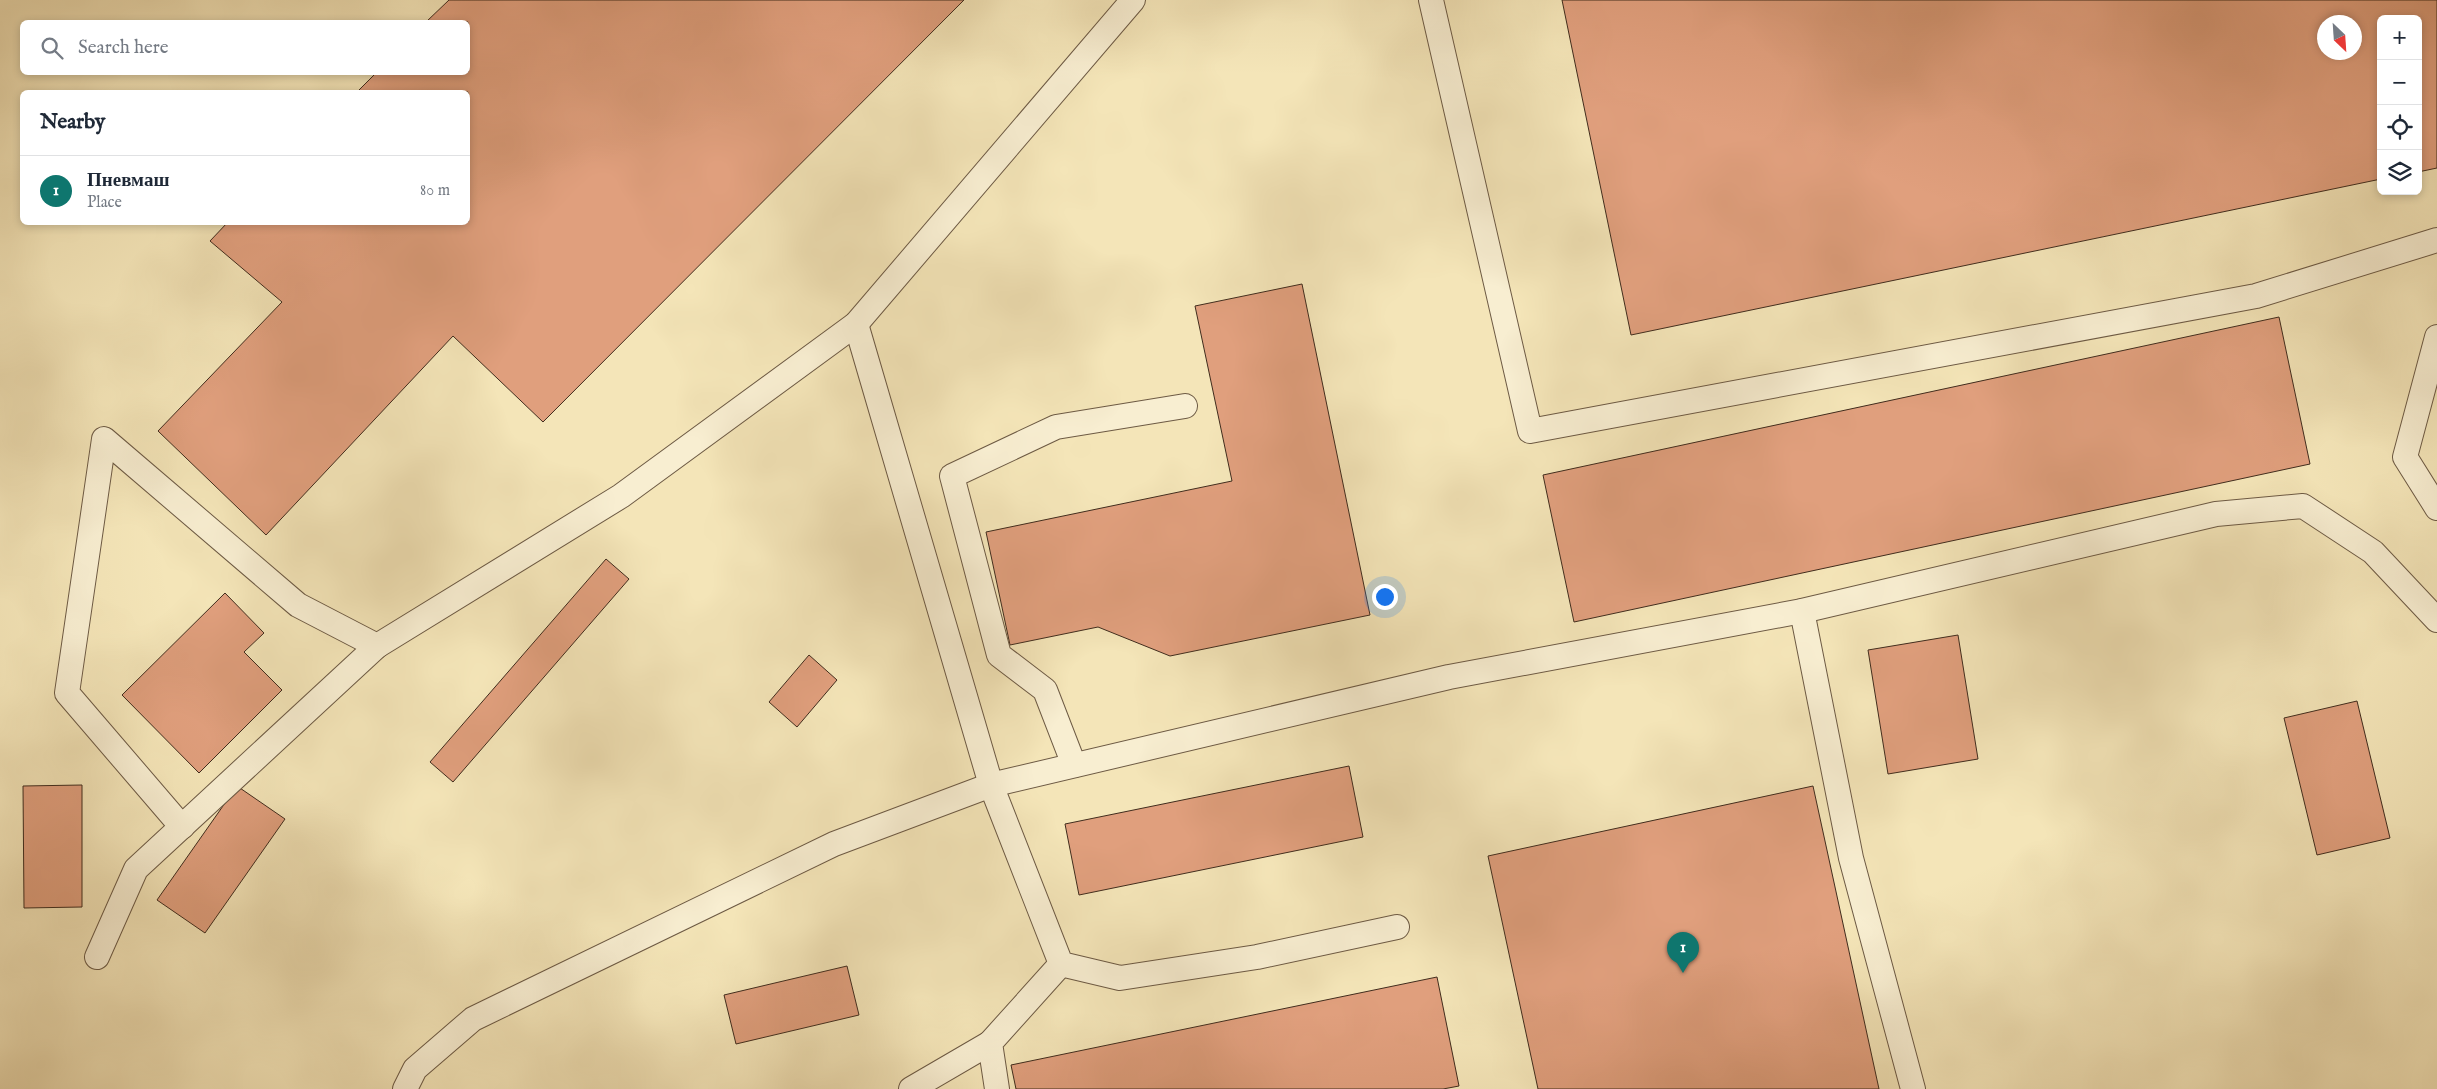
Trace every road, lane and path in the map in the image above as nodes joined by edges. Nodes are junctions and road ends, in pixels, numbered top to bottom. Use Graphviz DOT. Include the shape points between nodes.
graph roads {
  1 [pos="1133,0"];
  2 [pos="1431,0"];
  3 [pos="2437,240"];
  4 [pos="856,324"];
  5 [pos="2437,337"];
  6 [pos="1185,406"];
  7 [pos="2437,508"];
  8 [pos="1802,611"];
  9 [pos="2437,620"];
  10 [pos="377,646"];
  11 [pos="1074,765"];
  12 [pos="991,785"];
  13 [pos="182,827"];
  14 [pos="1397,927"];
  15 [pos="97,957"];
  16 [pos="1061,964"];
  17 [pos="990,1043"];
  18 [pos="405,1089"];
  19 [pos="911,1089"];
  20 [pos="997,1089"];
  21 [pos="1913,1089"];
  1 -- 4 [label="lane"];
  2 -- 3 [label="lane" via="1530,431 2256,296"];
  4 -- 10 [label="lane" via="621,496"];
  4 -- 12 [label="lane"];
  5 -- 7 [label="lane" via="2405,457"];
  6 -- 11 [label="lane" via="1056,427 952,476 999,655 1045,690"];
  8 -- 9 [label="lane" via="2216,514 2303,506 2373,552"];
  8 -- 11 [label="lane" via="1449,676"];
  8 -- 21 [label="lane" via="1851,858"];
  10 -- 13 [label="lane"];
  10 -- 13 [label="lane" via="298,605 104,439 67,693"];
  11 -- 12 [label="lane"];
  12 -- 16 [label="lane"];
  12 -- 18 [label="lane" via="834,844 472,1019 415,1069"];
  13 -- 15 [label="lane" via="136,869"];
  14 -- 16 [label="lane" via="1257,957 1120,978"];
  16 -- 17 [label="lane"];
  17 -- 19 [label="lane"];
  17 -- 20 [label="lane"];
}
